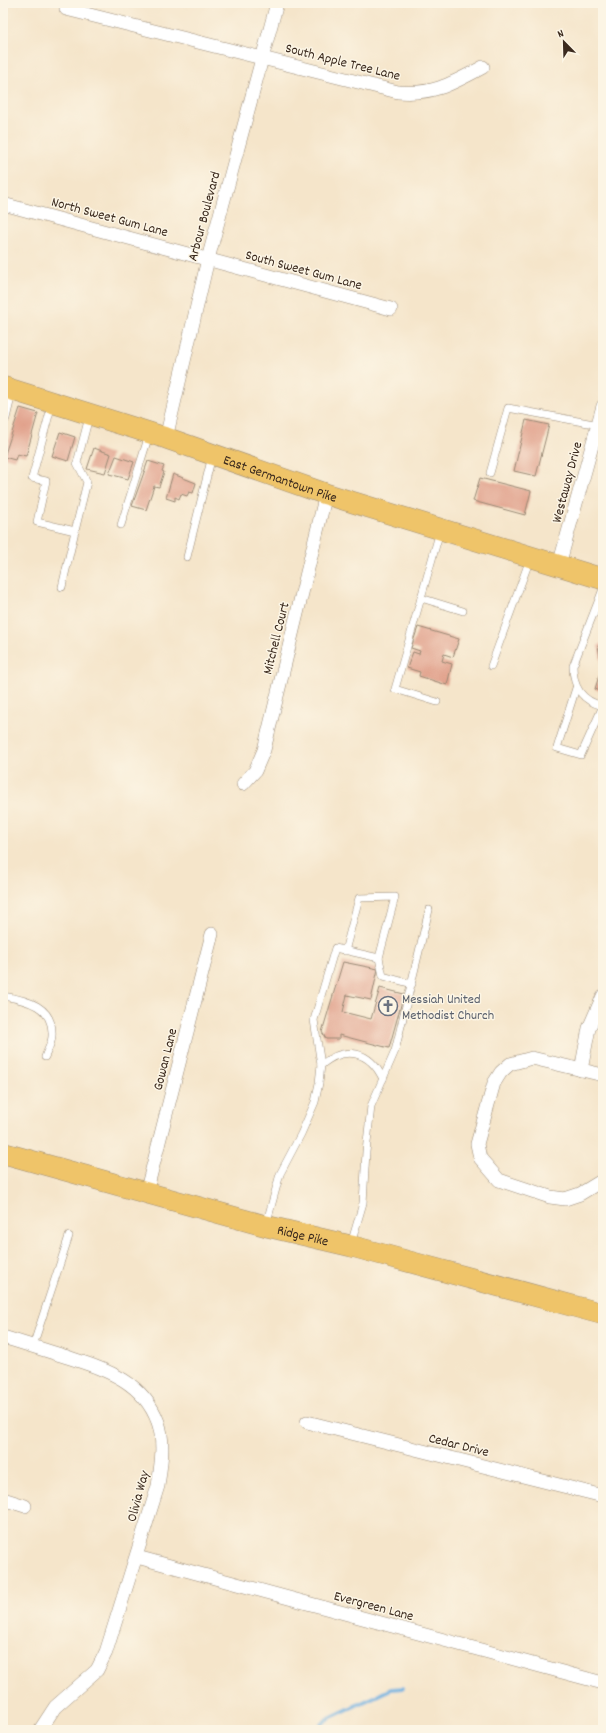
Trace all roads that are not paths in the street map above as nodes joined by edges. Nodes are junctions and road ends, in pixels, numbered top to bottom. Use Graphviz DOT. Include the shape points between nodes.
graph roads {
  1 [pos="277,3"];
  2 [pos="66,9"];
  3 [pos="262,57"];
  4 [pos="483,67"];
  5 [pos="3,204"];
  6 [pos="208,259"];
  7 [pos="391,309"];
  8 [pos="7,388"];
  9 [pos="52,402"];
  10 [pos="603,406"];
  11 [pos="90,414"];
  12 [pos="3,418"];
  13 [pos="601,425"];
  14 [pos="158,435"];
  15 [pos="212,455"];
  16 [pos="490,473"];
  17 [pos="326,494"];
  18 [pos="121,525"];
  19 [pos="440,529"];
  20 [pos="75,531"];
  21 [pos="187,557"];
  22 [pos="531,557"];
  23 [pos="559,566"];
  24 [pos="603,579"];
  25 [pos="62,587"];
  26 [pos="603,588"];
  27 [pos="421,598"];
  28 [pos="463,611"];
  29 [pos="491,666"];
  30 [pos="576,688"];
  31 [pos="437,702"];
  32 [pos="603,706"];
  33 [pos="243,784"];
  34 [pos="429,910"];
  35 [pos="212,934"];
  36 [pos="345,951"];
  37 [pos="379,958"];
  38 [pos="412,984"];
  39 [pos="3,996"];
  40 [pos="603,996"];
  41 [pos="45,1057"];
  42 [pos="321,1064"];
  43 [pos="581,1070"];
  44 [pos="603,1075"];
  45 [pos="383,1079"];
  46 [pos="3,1153"];
  47 [pos="603,1180"];
  48 [pos="146,1193"];
  49 [pos="266,1226"];
  50 [pos="69,1236"];
  51 [pos="350,1246"];
  52 [pos="603,1314"];
  53 [pos="3,1337"];
  54 [pos="33,1346"];
  55 [pos="307,1422"];
  56 [pos="603,1496"];
  57 [pos="3,1499"];
  58 [pos="25,1506"];
  59 [pos="136,1557"];
  60 [pos="603,1684"];
  61 [pos="40,1730"];
  1 -- 3 [label="street, Arbour Boulevard"];
  2 -- 3 [label="street, South Apple Tree Lane"];
  3 -- 4 [label="street, South Apple Tree Lane" via="385,90 410,93 446,87"];
  3 -- 6 [label="street, Arbour Boulevard"];
  5 -- 6 [label="street, North Sweet Gum Lane"];
  6 -- 7 [label="street, South Sweet Gum Lane"];
  6 -- 14 [label="street, Arbour Boulevard"];
  8 -- 9 [label="main road, East Germantown Pike"];
  8 -- 12 [label="street"];
  9 -- 11 [label="main road, East Germantown Pike"];
  9 -- 20 [label="lane" via="32,478 46,481 37,522"];
  10 -- 13 [label="street, Westaway Drive"];
  11 -- 14 [label="main road, East Germantown Pike"];
  11 -- 20 [label="lane" via="77,464 87,482"];
  13 -- 16 [label="lane" via="508,408"];
  13 -- 23 [label="street, Westaway Drive"];
  14 -- 15 [label="main road, East Germantown Pike"];
  14 -- 18 [label="lane"];
  15 -- 17 [label="main road, East Germantown Pike"];
  15 -- 21 [label="lane"];
  17 -- 19 [label="main road, East Germantown Pike"];
  17 -- 33 [label="street, Mitchell Court" via="264,750 255,770"];
  19 -- 22 [label="main road, East Germantown Pike"];
  19 -- 27 [label="lane"];
  20 -- 25 [label="lane"];
  22 -- 23 [label="main road, East Germantown Pike"];
  22 -- 29 [label="lane"];
  23 -- 24 [label="main road, East Germantown Pike"];
  26 -- 30 [label="lane" via="573,666"];
  27 -- 28 [label="lane"];
  27 -- 31 [label="lane" via="395,689"];
  30 -- 32 [label="lane" via="583,697"];
  30 -- 32 [label="lane" via="557,748 581,755"];
  34 -- 38 [label="lane"];
  35 -- 48 [label="street, Gowan Lane"];
  36 -- 37 [label="lane"];
  36 -- 37 [label="lane" via="359,898 395,897"];
  36 -- 42 [label="lane" via="335,948 314,1020"];
  37 -- 38 [label="lane" via="383,976"];
  38 -- 45 [label="lane" via="395,1051"];
  39 -- 41 [label="lane" via="41,1008 50,1020 52,1037"];
  40 -- 43 [label="street" via="589,1028"];
  42 -- 45 [label="lane" via="340,1054 361,1055 371,1061"];
  42 -- 49 [label="lane" via="314,1102 280,1174"];
  43 -- 44 [label="street"];
  43 -- 47 [label="street" via="532,1058 510,1064 494,1083 477,1144 480,1158 499,1180 550,1197 565,1199 580,1194"];
  45 -- 51 [label="lane" via="371,1106 363,1203"];
  46 -- 48 [label="main road, Ridge Pike"];
  48 -- 49 [label="main road, Ridge Pike"];
  49 -- 51 [label="main road, Ridge Pike"];
  50 -- 54 [label="lane"];
  51 -- 52 [label="main road, Ridge Pike"];
  53 -- 54 [label="street, Olivia Way"];
  54 -- 59 [label="street, Olivia Way" via="108,1370 139,1392 158,1422 162,1456 158,1486"];
  55 -- 56 [label="street, Cedar Drive"];
  57 -- 58 [label="street"];
  59 -- 60 [label="street, Evergreen Lane"];
  59 -- 61 [label="street, Olivia Way" via="106,1652 97,1670 55,1707"];
}
